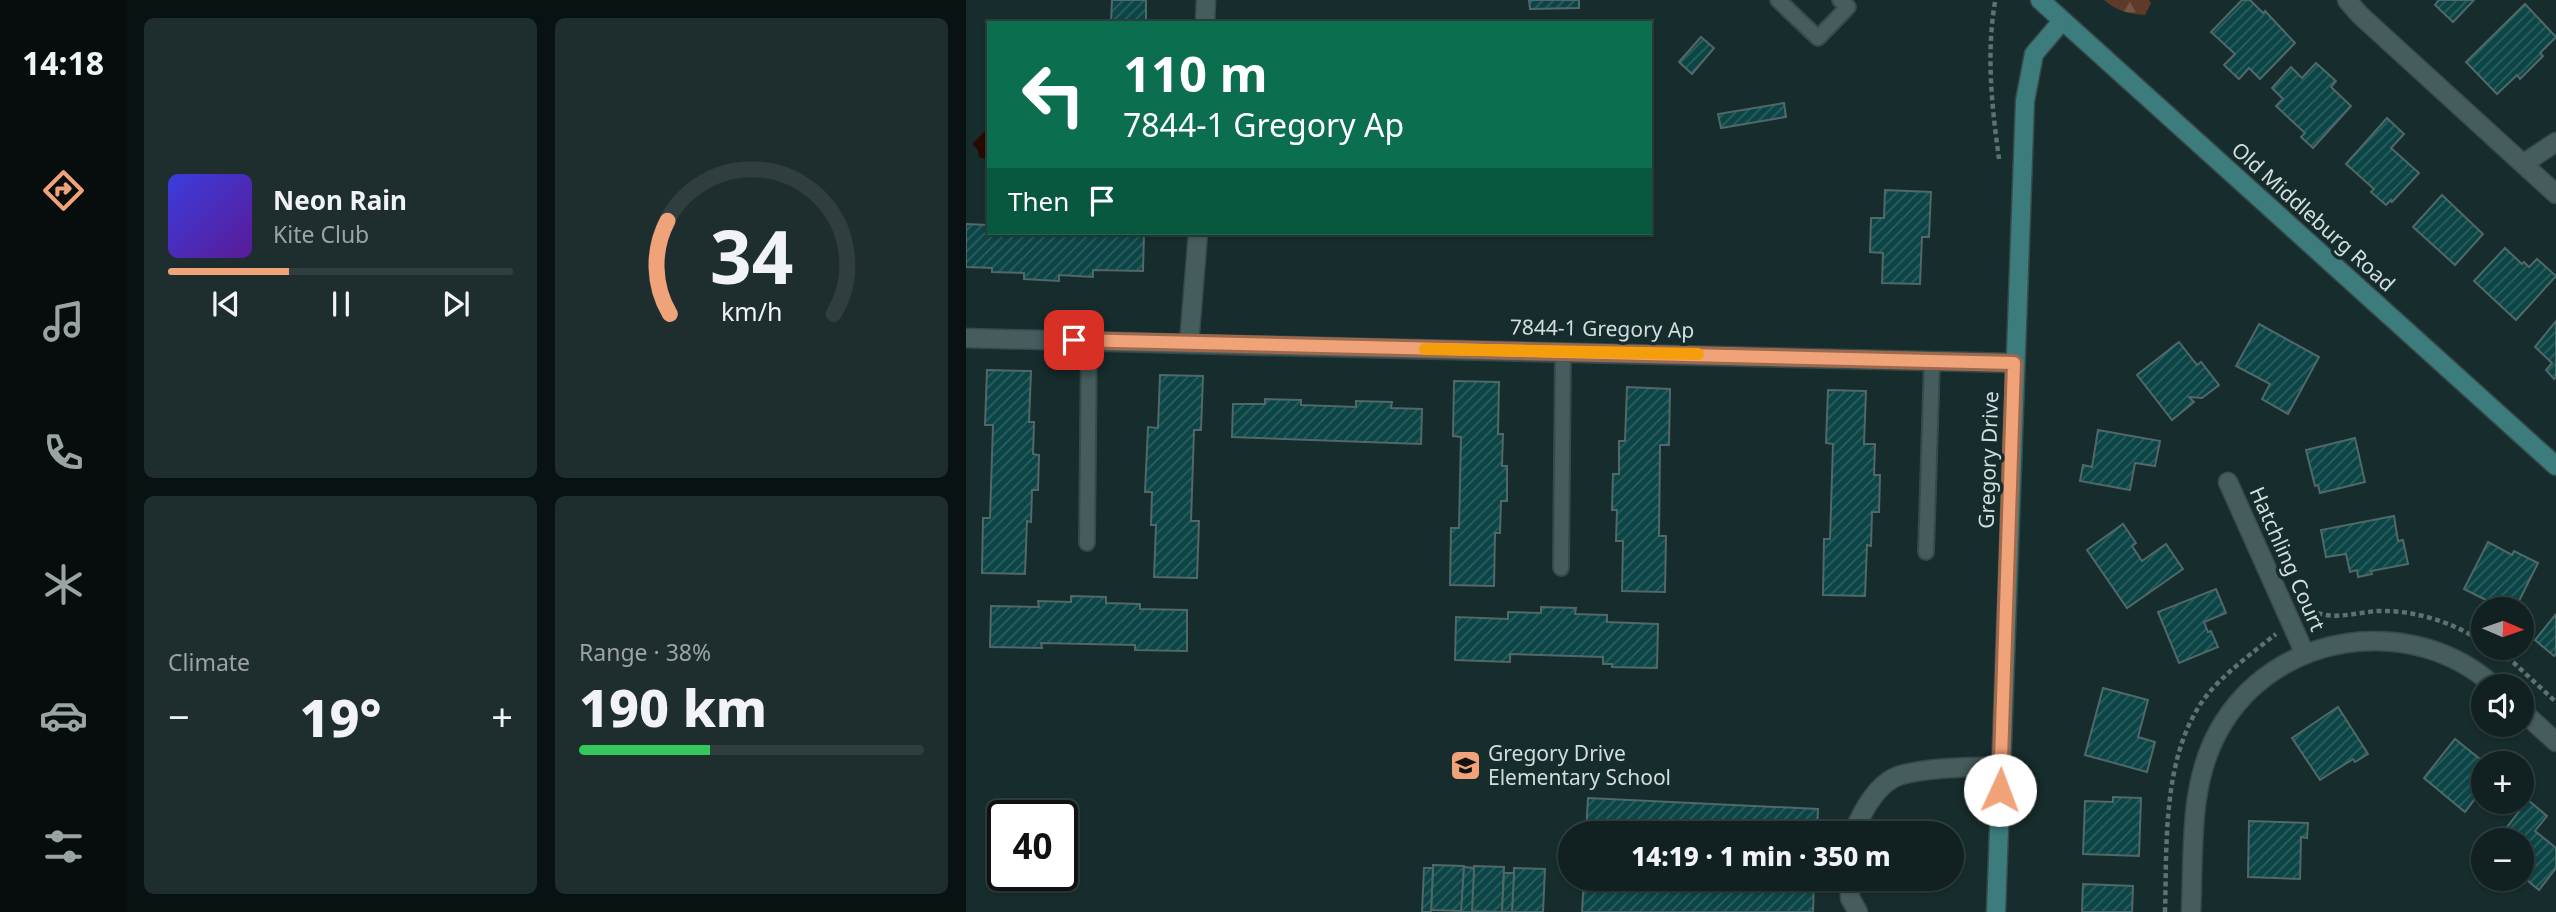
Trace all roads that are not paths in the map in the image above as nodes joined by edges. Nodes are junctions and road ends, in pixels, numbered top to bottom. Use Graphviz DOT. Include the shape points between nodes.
graph roads {
  1 [pos="1206,0"];
  2 [pos="1778,0"];
  3 [pos="1840,0"];
  4 [pos="2040,0"];
  5 [pos="2347,0"];
  6 [pos="1205,21"];
  7 [pos="2062,21"];
  8 [pos="2556,142"];
  9 [pos="2524,164"];
  10 [pos="2556,194"];
  11 [pos="1198,235"];
  12 [pos="966,338"];
  13 [pos="1089,341"];
  14 [pos="1189,344"];
  15 [pos="1563,351"];
  16 [pos="1932,361"];
  17 [pos="2014,363"];
  18 [pos="2556,466"];
  19 [pos="2228,482"];
  20 [pos="1087,543"];
  21 [pos="1926,552"];
  22 [pos="1561,568"];
  23 [pos="2305,654"];
  24 [pos="2477,674"];
  25 [pos="2534,722"];
  26 [pos="2556,741"];
  27 [pos="2001,766"];
  28 [pos="1858,821"];
  29 [pos="1850,891"];
  30 [pos="1858,912"];
  31 [pos="1996,912"];
  32 [pos="2191,912"];
  1 -- 6 [label="street"];
  2 -- 3 [label="lane" via="1818,38 1848,7"];
  4 -- 7 [label="street, Old Middleburg Road"];
  5 -- 9 [label="street"];
  7 -- 17 [label="street, Gregory Drive" via="2034,54 2025,101"];
  7 -- 18 [label="street, Old Middleburg Road"];
  8 -- 9 [label="street"];
  9 -- 10 [label="street"];
  11 -- 14 [label="street"];
  12 -- 13 [label="street, 7844-1 Gregory Ap"];
  13 -- 14 [label="street, 7844-1 Gregory Ap"];
  13 -- 20 [label="lane"];
  14 -- 15 [label="street, 7844-1 Gregory Ap"];
  15 -- 16 [label="street, 7844-1 Gregory Ap"];
  15 -- 22 [label="lane"];
  16 -- 17 [label="street, 7844-1 Gregory Ap"];
  16 -- 21 [label="lane"];
  17 -- 27 [label="street, Gregory Drive"];
  19 -- 23 [label="street, Hatchling Court"];
  23 -- 24 [label="street" via="2341,642 2383,640 2431,648"];
  23 -- 32 [label="street" via="2274,670 2240,700 2218,730 2196,798"];
  25 -- 26 [label="street"];
  27 -- 28 [label="street" via="1899,775 1878,792"];
  27 -- 31 [label="street, Gregory Drive"];
  29 -- 30 [label="street"];
}
